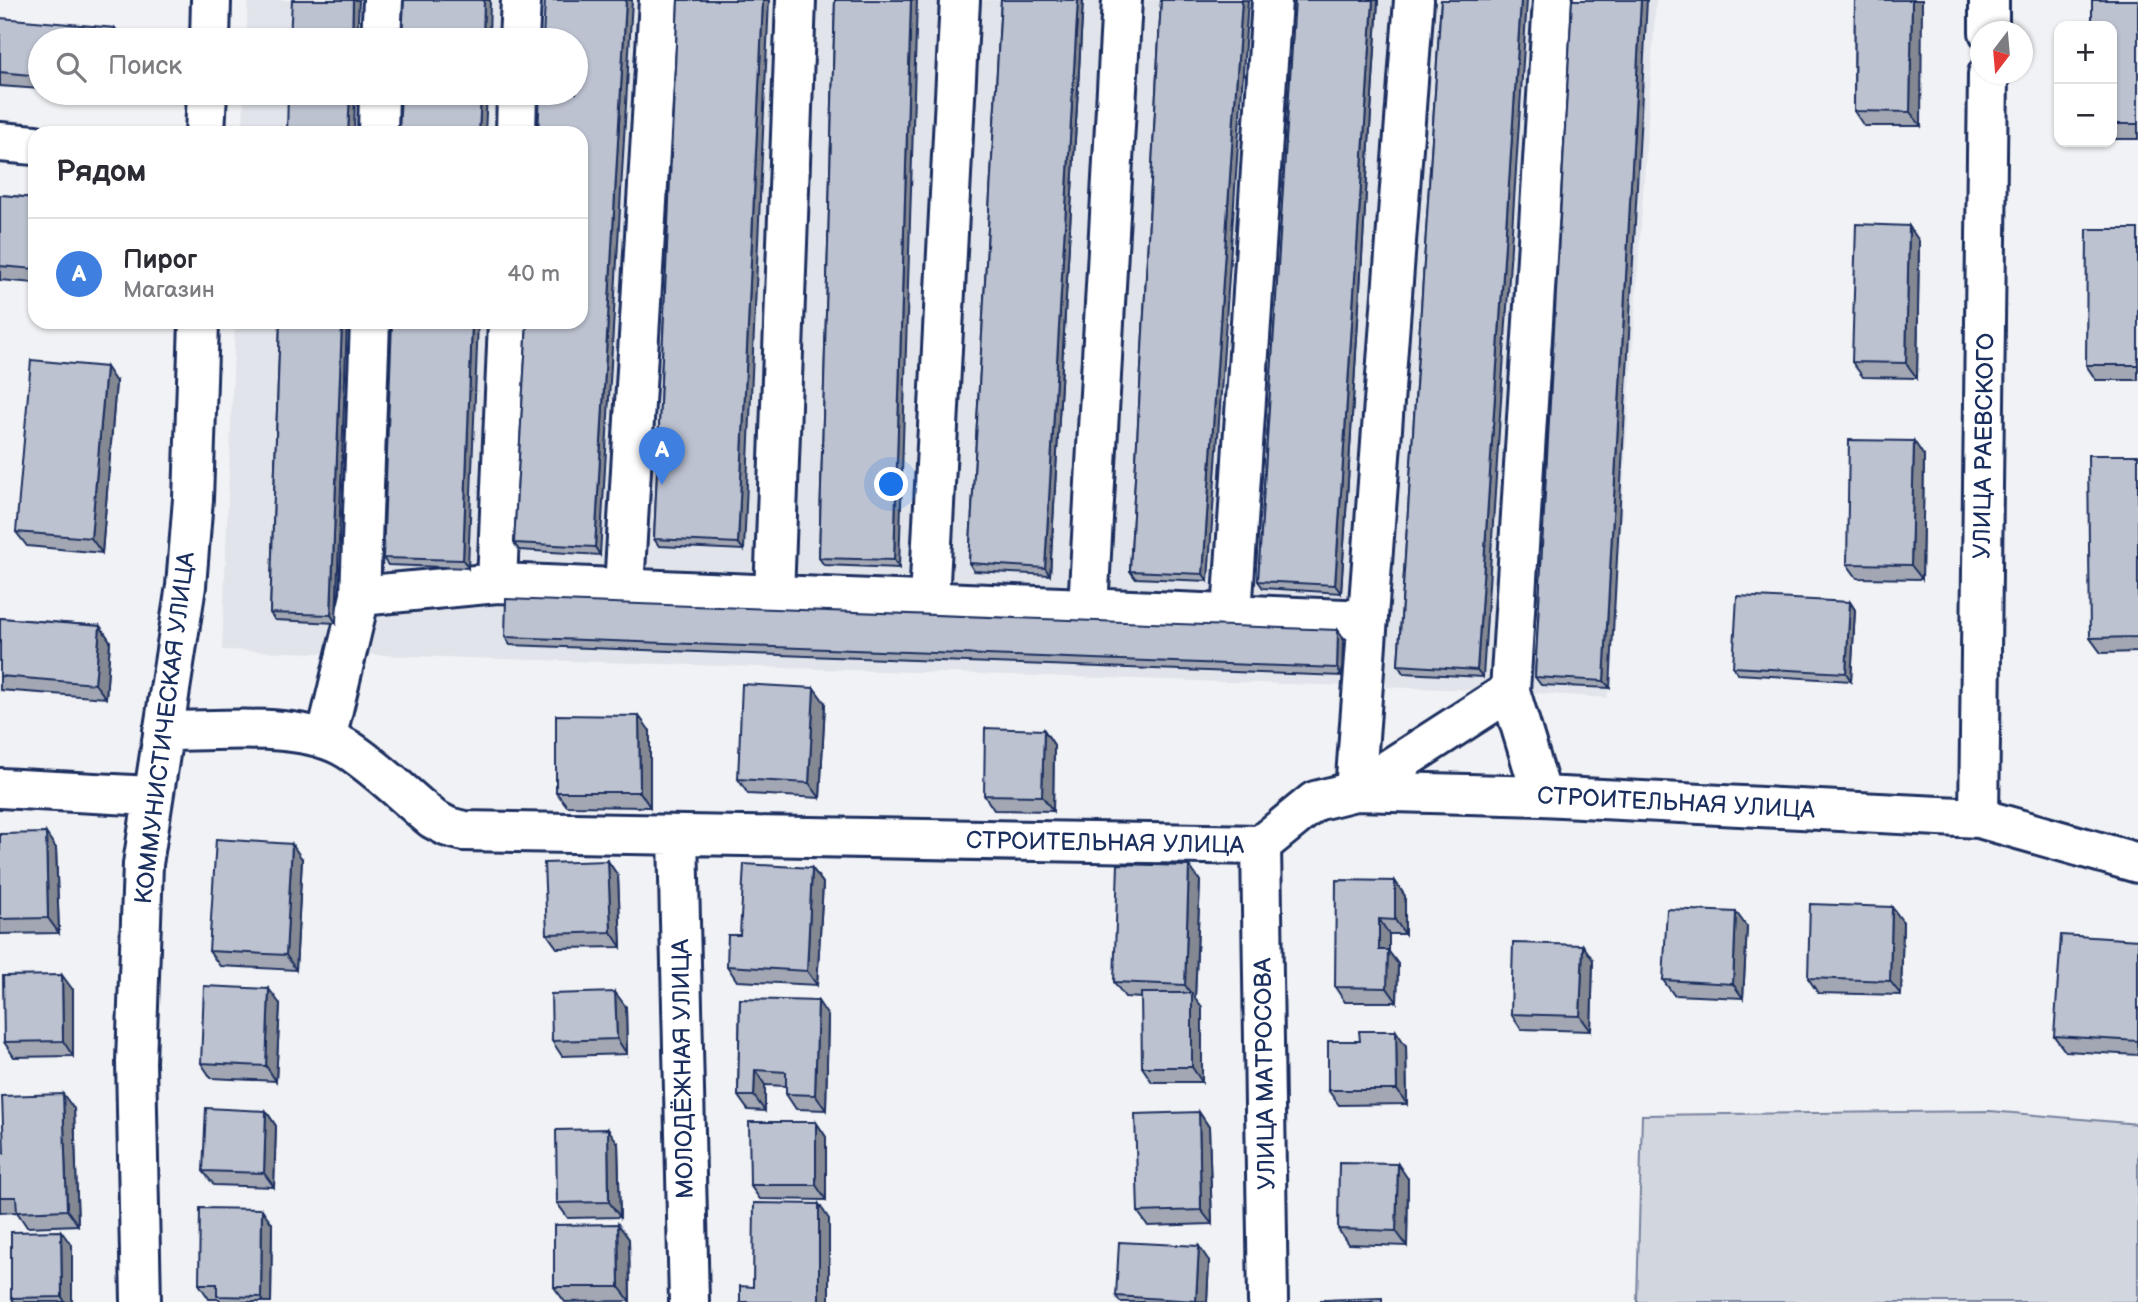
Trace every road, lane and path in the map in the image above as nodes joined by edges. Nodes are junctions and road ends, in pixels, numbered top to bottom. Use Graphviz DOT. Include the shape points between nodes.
graph roads {
  1 [pos="211,0"];
  2 [pos="383,0"];
  3 [pos="521,0"];
  4 [pos="659,0"];
  5 [pos="796,0"];
  6 [pos="960,0"];
  7 [pos="1122,0"];
  8 [pos="1272,0"];
  9 [pos="1414,0"];
  10 [pos="1553,0"];
  11 [pos="1989,0"];
  12 [pos="1989,21"];
  13 [pos="210,28"];
  14 [pos="382,28"];
  15 [pos="520,28"];
  16 [pos="1988,84"];
  17 [pos="206,105"];
  18 [pos="379,105"];
  19 [pos="517,105"];
  20 [pos="205,126"];
  21 [pos="378,126"];
  22 [pos="516,126"];
  23 [pos="0,142"];
  24 [pos="28,144"];
  25 [pos="199,329"];
  26 [pos="370,329"];
  27 [pos="508,329"];
  28 [pos="497,583"];
  29 [pos="624,589"];
  30 [pos="774,595"];
  31 [pos="360,596"];
  32 [pos="929,601"];
  33 [pos="1088,608"];
  34 [pos="1232,614"];
  35 [pos="1368,620"];
  36 [pos="1510,691"];
  37 [pos="163,732"];
  38 [pos="326,739"];
  39 [pos="0,788"];
  40 [pos="1355,792"];
  41 [pos="151,796"];
  42 [pos="1542,796"];
  43 [pos="1979,818"];
  44 [pos="678,836"];
  45 [pos="1261,845"];
  46 [pos="2138,863"];
  47 [pos="141,1302"];
  48 [pos="689,1302"];
  49 [pos="1268,1302"];
  1 -- 13 [label="street"];
  2 -- 14 [label="street"];
  3 -- 15 [label="street"];
  4 -- 29 [label="street"];
  5 -- 30 [label="street"];
  6 -- 32 [label="street"];
  7 -- 33 [label="street"];
  8 -- 34 [label="street"];
  9 -- 35 [label="street"];
  10 -- 36 [label="street"];
  11 -- 12 [label="street"];
  16 -- 43 [label="street, УЛИЦА РАЕВСКОГО"];
  17 -- 20 [label="street"];
  18 -- 21 [label="street"];
  19 -- 22 [label="street"];
  23 -- 24 [label="street"];
  25 -- 37 [label="street, КОММУНИСТИЧЕСКАЯ УЛИЦА" via="186,586"];
  26 -- 31 [label="street"];
  27 -- 28 [label="street"];
  28 -- 29 [label="street"];
  28 -- 31 [label="street"];
  29 -- 30 [label="street"];
  30 -- 32 [label="street"];
  31 -- 38 [label="street"];
  32 -- 33 [label="street"];
  33 -- 34 [label="street"];
  34 -- 35 [label="street"];
  35 -- 40 [label="street"];
  36 -- 40 [label="street"];
  36 -- 42 [label="street"];
  37 -- 38 [label="street, СТРОИТЕЛЬНАЯ УЛИЦА" via="299,732"];
  37 -- 41 [label="street, КОММУНИСТИЧЕСКАЯ УЛИЦА"];
  38 -- 44 [label="street, СТРОИТЕЛЬНАЯ УЛИЦА" via="349,750 448,827"];
  39 -- 41 [label="street"];
  40 -- 42 [label="street, СТРОИТЕЛЬНАЯ УЛИЦА"];
  40 -- 45 [label="street, СТРОИТЕЛЬНАЯ УЛИЦА" via="1315,802"];
  41 -- 47 [label="street, КОММУНИСТИЧЕСКАЯ УЛИЦА" via="142,876 136,1062"];
  42 -- 43 [label="street, СТРОИТЕЛЬНАЯ УЛИЦА"];
  43 -- 46 [label="street, СТРОИТЕЛЬНАЯ УЛИЦА"];
  44 -- 45 [label="street, СТРОИТЕЛЬНАЯ УЛИЦА"];
  44 -- 48 [label="street, МОЛОДЁЖНАЯ УЛИЦА"];
  45 -- 49 [label="street, УЛИЦА МАТРОСОВА"];
}
